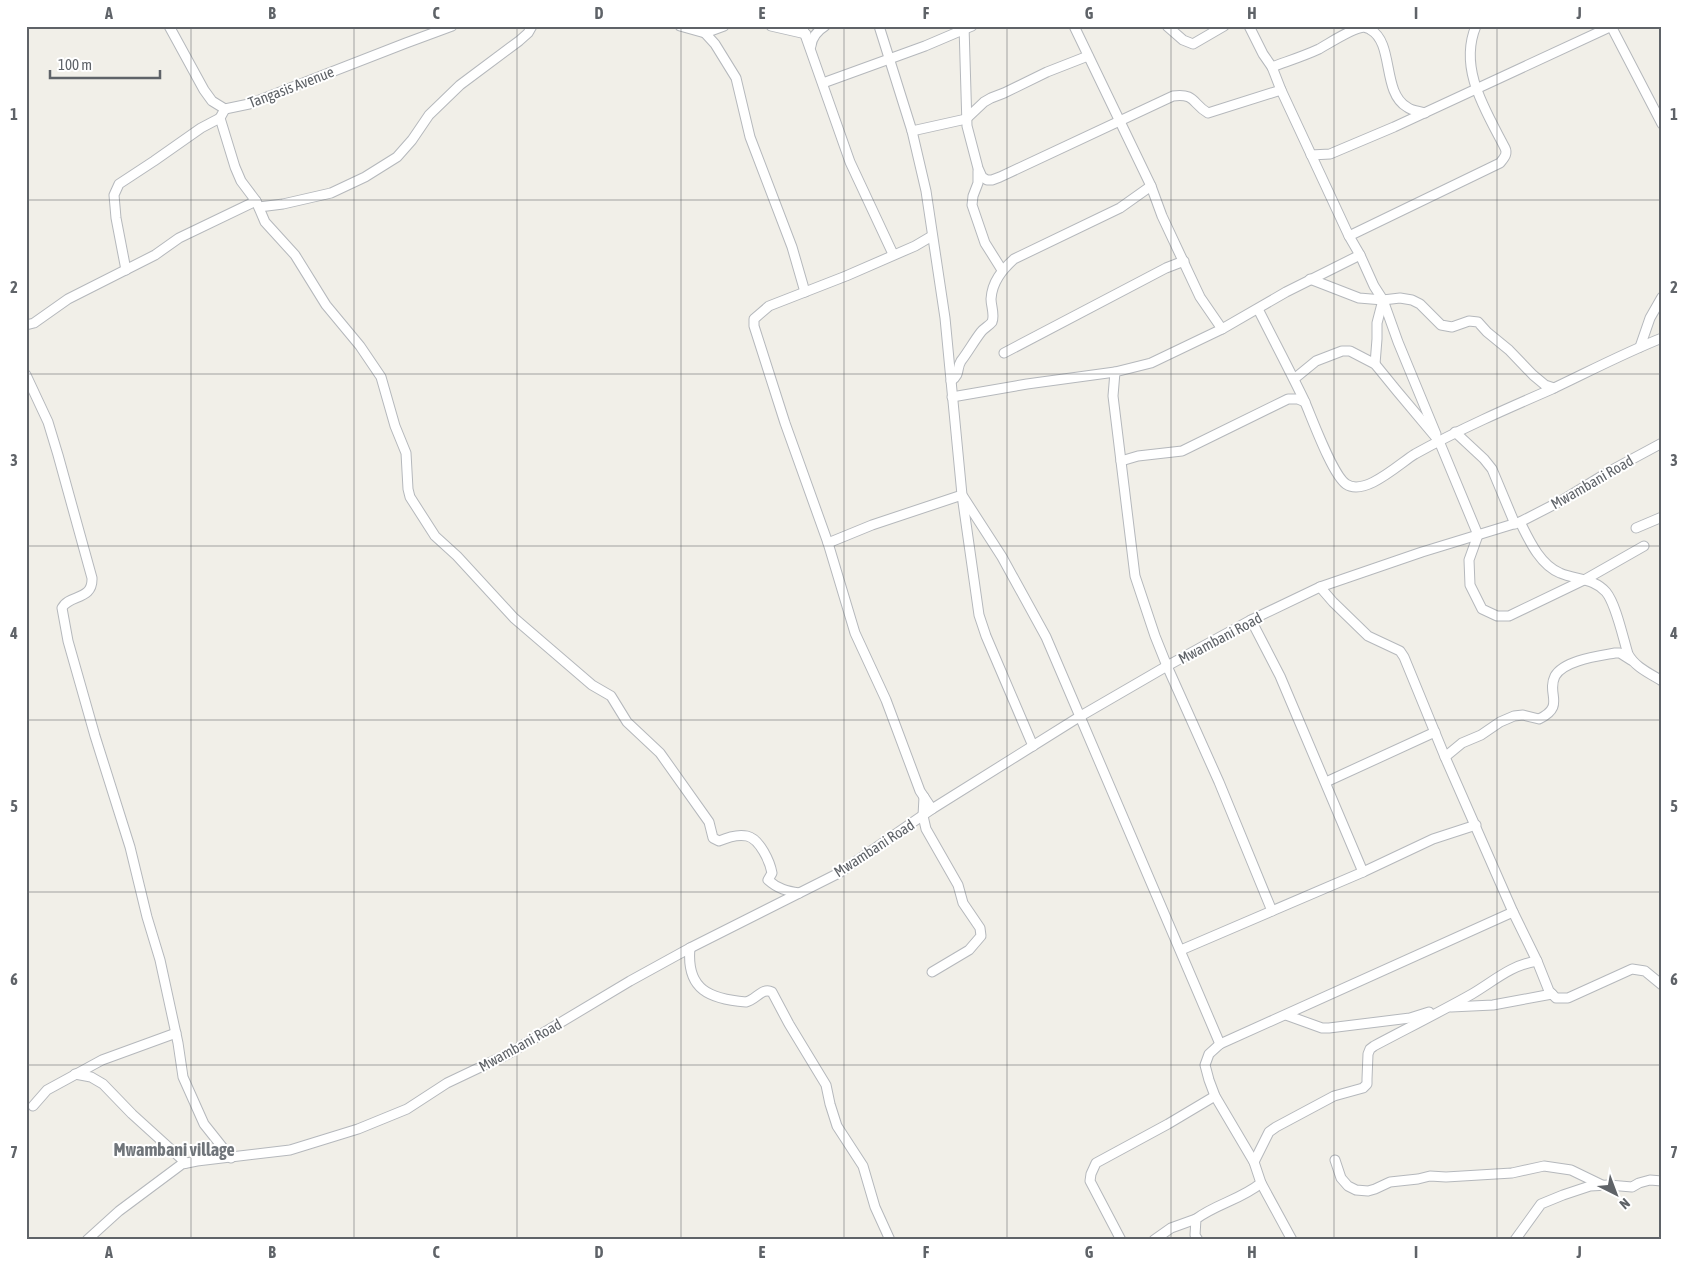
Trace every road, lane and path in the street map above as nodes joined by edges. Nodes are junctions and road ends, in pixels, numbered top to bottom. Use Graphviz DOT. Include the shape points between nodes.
graph roads {
  1 [pos="169,26"];
  2 [pos="452,26"];
  3 [pos="532,26"];
  4 [pos="681,26"];
  5 [pos="724,26"];
  6 [pos="771,26"];
  7 [pos="825,26"];
  8 [pos="879,26"];
  9 [pos="1074,26"];
  10 [pos="1167,26"];
  11 [pos="1224,26"];
  12 [pos="1249,26"];
  13 [pos="1340,26"];
  14 [pos="1476,26"];
  15 [pos="1612,26"];
  16 [pos="1365,27"];
  17 [pos="967,28"];
  18 [pos="804,30"];
  19 [pos="1349,33"];
  20 [pos="705,34"];
  21 [pos="810,46"];
  22 [pos="1088,56"];
  23 [pos="889,59"];
  24 [pos="1272,67"];
  25 [pos="823,83"];
  26 [pos="1477,88"];
  27 [pos="1281,90"];
  28 [pos="1425,113"];
  29 [pos="223,114"];
  30 [pos="966,119"];
  31 [pos="1120,120"];
  32 [pos="1662,123"];
  33 [pos="912,131"];
  34 [pos="1330,154"];
  35 [pos="1312,155"];
  36 [pos="978,168"];
  37 [pos="1318,169"];
  38 [pos="1151,186"];
  39 [pos="257,204"];
  40 [pos="932,236"];
  41 [pos="1349,236"];
  42 [pos="915,246"];
  43 [pos="936,251"];
  44 [pos="892,254"];
  45 [pos="1360,255"];
  46 [pos="1184,261"];
  47 [pos="126,270"];
  48 [pos="1002,270"];
  49 [pos="1310,279"];
  50 [pos="804,292"];
  51 [pos="1662,297"];
  52 [pos="1383,300"];
  53 [pos="1258,309"];
  54 [pos="26,325"];
  55 [pos="1222,328"];
  56 [pos="1662,338"];
  57 [pos="1640,347"];
  58 [pos="1004,353"];
  59 [pos="1375,364"];
  60 [pos="1115,372"];
  61 [pos="26,375"];
  62 [pos="1294,380"];
  63 [pos="951,381"];
  64 [pos="1554,388"];
  65 [pos="952,397"];
  66 [pos="1304,402"];
  67 [pos="1455,432"];
  68 [pos="1439,441"];
  69 [pos="1662,442"];
  70 [pos="1121,461"];
  71 [pos="962,495"];
  72 [pos="1662,517"];
  73 [pos="1518,523"];
  74 [pos="1636,528"];
  75 [pos="1478,535"];
  76 [pos="828,543"];
  77 [pos="1644,546"];
  78 [pos="1586,579"];
  79 [pos="1320,587"];
  80 [pos="1251,620"];
  81 [pos="1631,660"];
  82 [pos="1167,666"];
  83 [pos="1662,681"];
  84 [pos="1079,717"];
  85 [pos="1435,732"];
  86 [pos="1033,746"];
  87 [pos="1445,757"];
  88 [pos="1326,782"];
  89 [pos="924,797"];
  90 [pos="932,809"];
  91 [pos="923,816"];
  92 [pos="1476,825"];
  93 [pos="1363,872"];
  94 [pos="799,893"];
  95 [pos="1272,911"];
  96 [pos="1514,912"];
  97 [pos="690,948"];
  98 [pos="1181,950"];
  99 [pos="1537,961"];
  100 [pos="932,972"];
  101 [pos="1661,987"];
  102 [pos="1552,994"];
  103 [pos="1446,1008"];
  104 [pos="1286,1015"];
  105 [pos="176,1033"];
  106 [pos="1220,1044"];
  107 [pos="75,1074"];
  108 [pos="1215,1096"];
  109 [pos="33,1106"];
  110 [pos="231,1158"];
  111 [pos="1335,1160"];
  112 [pos="1254,1162"];
  113 [pos="186,1163"];
  114 [pos="1662,1181"];
  115 [pos="1261,1183"];
  116 [pos="1602,1185"];
  117 [pos="1196,1218"];
  118 [pos="87,1240"];
  119 [pos="890,1240"];
  120 [pos="1121,1240"];
  121 [pos="1154,1240"];
  122 [pos="1198,1240"];
  123 [pos="1292,1240"];
  124 [pos="1515,1240"];
  1 -- 29 [label="street" via="204,90"];
  2 -- 29 [label="street, Tangasis Avenue"];
  3 -- 39 [label="street" via="519,41 443,101 397,157 331,193 283,204"];
  4 -- 20 [label="street"];
  5 -- 20 [label="street"];
  6 -- 18 [label="street"];
  7 -- 21 [label="street" via="811,39"];
  8 -- 23 [label="street"];
  9 -- 22 [label="street"];
  10 -- 11 [label="street" via="1192,44"];
  12 -- 24 [label="street"];
  13 -- 19 [label="street"];
  14 -- 26 [label="street" via="1469,60"];
  15 -- 26 [label="street"];
  15 -- 32 [label="street"];
  16 -- 19 [label="street"];
  16 -- 28 [label="street" via="1373,30 1382,44 1398,101 1408,109"];
  17 -- 23 [label="street"];
  17 -- 30 [label="street"];
  18 -- 21 [label="street"];
  19 -- 24 [label="street"];
  20 -- 50 [label="street" via="736,78 750,137 792,247"];
  21 -- 25 [label="street"];
  22 -- 30 [label="street" via="991,98"];
  22 -- 31 [label="street"];
  23 -- 25 [label="street"];
  23 -- 33 [label="street"];
  24 -- 27 [label="street"];
  25 -- 44 [label="street" via="850,162"];
  26 -- 28 [label="street"];
  26 -- 41 [label="street" via="1507,151 1505,158"];
  27 -- 31 [label="street" via="1208,113 1189,96 1182,94"];
  27 -- 35 [label="street"];
  28 -- 34 [label="street"];
  29 -- 39 [label="street" via="235,167"];
  29 -- 47 [label="street, Tangasis Avenue" via="119,184 114,195"];
  30 -- 33 [label="street"];
  30 -- 36 [label="street"];
  31 -- 36 [label="street" via="992,180 982,177"];
  31 -- 38 [label="street"];
  33 -- 40 [label="street" via="926,191"];
  34 -- 35 [label="street"];
  34 -- 37 [label="street"];
  35 -- 37 [label="street"];
  36 -- 48 [label="street" via="972,205 986,243"];
  37 -- 41 [label="street"];
  38 -- 46 [label="street"];
  38 -- 48 [label="street" via="1120,208 1014,259"];
  39 -- 47 [label="street" via="179,238"];
  39 -- 94 [label="street" via="265,222 295,255 326,305 381,378 406,453 410,497 435,536 514,618 592,685 611,696 627,722 660,753 708,822 713,838 719,841 727,837 752,838 770,862 772,872 768,880 780,889"];
  40 -- 42 [label="street"];
  40 -- 43 [label="street"];
  41 -- 45 [label="street"];
  42 -- 43 [label="street"];
  42 -- 44 [label="street"];
  43 -- 63 [label="street"];
  44 -- 50 [label="street"];
  45 -- 49 [label="street"];
  45 -- 52 [label="street"];
  46 -- 55 [label="street" via="1200,298"];
  46 -- 58 [label="street"];
  47 -- 54 [label="street" via="68,299"];
  48 -- 63 [label="street" via="994,287 992,320 981,331"];
  49 -- 52 [label="street" via="1359,298"];
  49 -- 53 [label="street"];
  50 -- 76 [label="street" via="769,306 754,319 754,326"];
  51 -- 57 [label="street" via="1650,318"];
  52 -- 59 [label="street" via="1377,323"];
  52 -- 64 [label="street" via="1412,300 1441,325 1478,322 1533,375"];
  52 -- 68 [label="street"];
  53 -- 55 [label="street"];
  53 -- 62 [label="street"];
  55 -- 60 [label="street" via="1152,363"];
  56 -- 57 [label="street"];
  57 -- 64 [label="street"];
  59 -- 62 [label="street" via="1350,351 1342,352 1316,361"];
  59 -- 68 [label="street"];
  60 -- 65 [label="street"];
  60 -- 70 [label="street" via="1113,396"];
  61 -- 105 [label="street" via="50,430 90,569 92,584 89,591 62,608 68,641 130,848"];
  62 -- 66 [label="street"];
  63 -- 65 [label="street"];
  64 -- 67 [label="street"];
  65 -- 71 [label="street"];
  66 -- 68 [label="street" via="1341,480 1348,485 1357,487 1372,482"];
  66 -- 70 [label="street" via="1288,399 1182,451"];
  67 -- 68 [label="street"];
  67 -- 73 [label="street" via="1492,469"];
  68 -- 75 [label="street"];
  69 -- 73 [label="street, Mwambani Road"];
  70 -- 82 [label="street" via="1135,576"];
  71 -- 76 [label="street" via="872,524"];
  71 -- 84 [label="street" via="1002,557 1046,637"];
  71 -- 86 [label="street" via="979,615"];
  72 -- 74 [label="street"];
  73 -- 75 [label="street, Mwambani Road"];
  73 -- 78 [label="street" via="1552,569"];
  75 -- 78 [label="street" via="1470,560 1470,585 1482,609 1497,616 1509,616"];
  75 -- 79 [label="street, Mwambani Road"];
  76 -- 89 [label="street" via="855,633 886,700"];
  77 -- 78 [label="street"];
  78 -- 81 [label="street" via="1601,587 1610,598"];
  79 -- 80 [label="street, Mwambani Road"];
  79 -- 85 [label="street" via="1368,636 1400,651"];
  80 -- 82 [label="street, Mwambani Road"];
  80 -- 88 [label="street" via="1280,676"];
  81 -- 83 [label="street"];
  81 -- 87 [label="street" via="1615,653 1574,662 1556,675 1554,704 1547,716 1539,719 1514,716 1462,743"];
  82 -- 84 [label="street, Mwambani Road"];
  82 -- 95 [label="street"];
  84 -- 86 [label="street, Mwambani Road"];
  84 -- 98 [label="street"];
  85 -- 87 [label="street"];
  85 -- 88 [label="street"];
  86 -- 90 [label="street, Mwambani Road"];
  87 -- 92 [label="street"];
  88 -- 93 [label="street"];
  89 -- 90 [label="street"];
  89 -- 91 [label="street"];
  90 -- 91 [label="street, Mwambani Road"];
  91 -- 94 [label="street, Mwambani Road" via="839,873"];
  91 -- 100 [label="street" via="926,829 958,885 963,903 980,928 981,936 969,950"];
  92 -- 93 [label="street" via="1433,839"];
  92 -- 96 [label="street"];
  93 -- 95 [label="street"];
  94 -- 97 [label="street, Mwambani Road"];
  95 -- 98 [label="street"];
  96 -- 99 [label="street"];
  96 -- 104 [label="street"];
  97 -- 110 [label="street, Mwambani Road" via="508,1054 447,1083 407,1109 358,1129 290,1150"];
  97 -- 119 [label="street" via="694,979 714,997 750,1002 764,990 772,992 826,1085 837,1126 863,1166 875,1207"];
  98 -- 106 [label="street"];
  99 -- 102 [label="street"];
  99 -- 103 [label="street" via="1511,968"];
  101 -- 102 [label="street" via="1645,971 1632,969 1568,998 1556,998"];
  102 -- 103 [label="street" via="1493,1005"];
  103 -- 104 [label="street" via="1410,1018 1329,1028"];
  103 -- 112 [label="street" via="1370,1049 1363,1088 1334,1096 1276,1126 1269,1132"];
  104 -- 106 [label="street"];
  105 -- 107 [label="street" via="102,1060"];
  105 -- 110 [label="street" via="183,1078 196,1109"];
  106 -- 108 [label="street" via="1209,1054 1205,1065"];
  107 -- 109 [label="street" via="47,1090"];
  107 -- 113 [label="street" via="91,1077 103,1084"];
  108 -- 112 [label="street"];
  108 -- 120 [label="street" via="1096,1163 1090,1181"];
  110 -- 113 [label="street, Mwambani Road"];
  111 -- 116 [label="street" via="1341,1178 1356,1190 1368,1191 1390,1182 1430,1176 1512,1173 1544,1166 1571,1170"];
  112 -- 115 [label="street"];
  113 -- 118 [label="street, Mwambani Road"];
  114 -- 116 [label="street" via="1650,1180 1632,1187"];
  115 -- 117 [label="street" via="1252,1191"];
  115 -- 123 [label="street"];
  116 -- 124 [label="street" via="1590,1186 1541,1204"];
  117 -- 121 [label="street" via="1171,1228"];
  117 -- 122 [label="street" via="1195,1235"];
}
